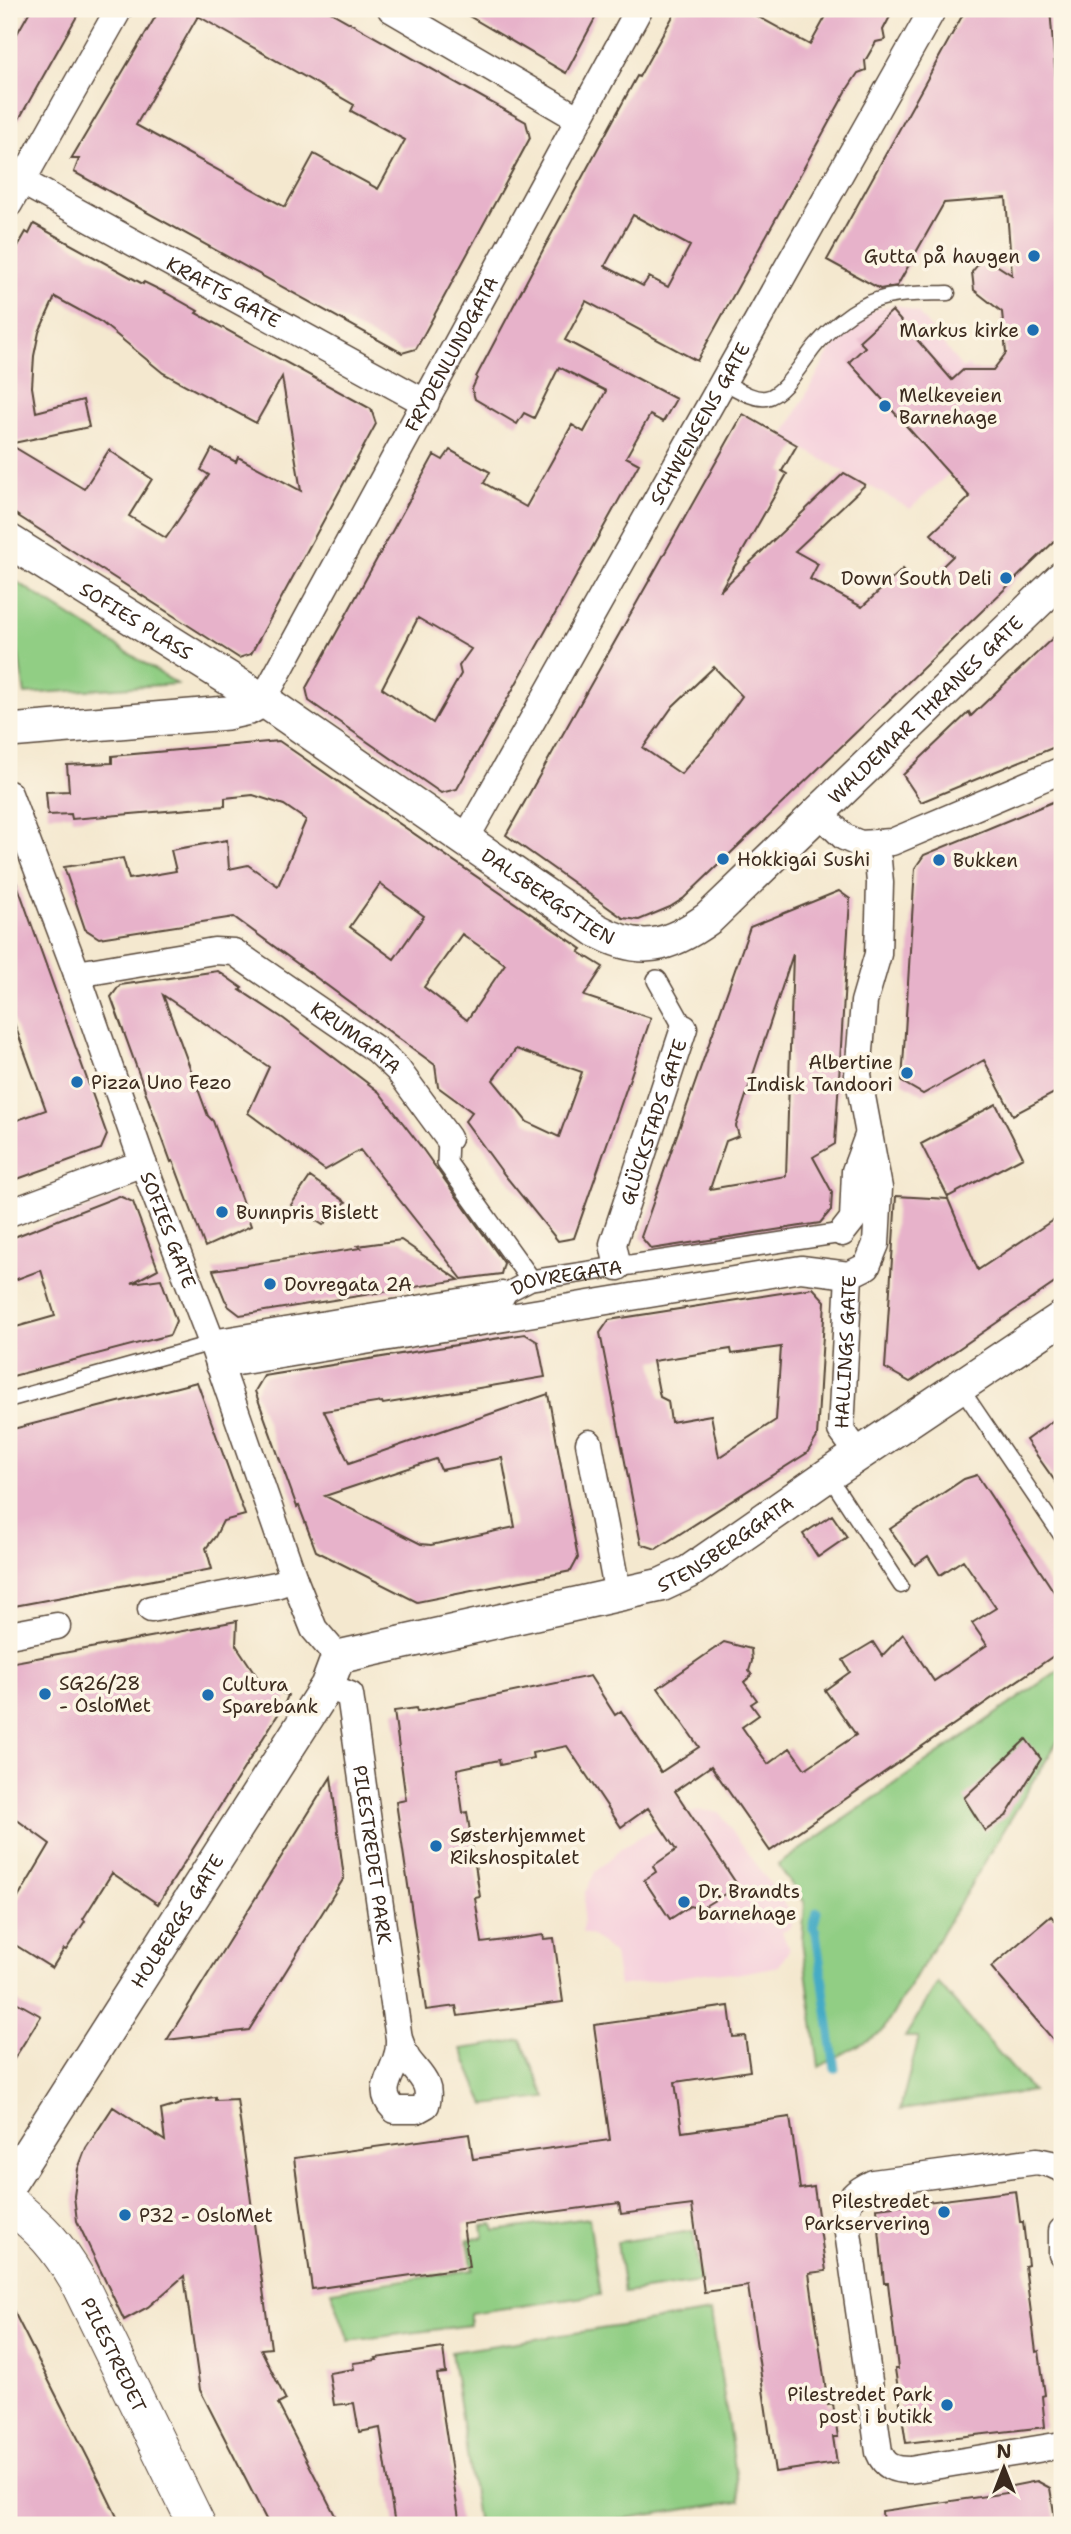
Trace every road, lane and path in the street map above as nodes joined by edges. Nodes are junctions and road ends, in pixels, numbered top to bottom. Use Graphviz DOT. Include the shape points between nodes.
graph roads {
  1 [pos="120,9"];
  2 [pos="391,9"];
  3 [pos="639,9"];
  4 [pos="933,9"];
  5 [pos="579,119"];
  6 [pos="21,181"];
  7 [pos="9,204"];
  8 [pos="948,293"];
  9 [pos="721,381"];
  10 [pos="426,403"];
  11 [pos="9,541"];
  12 [pos="1062,578"];
  13 [pos="263,700"];
  14 [pos="9,731"];
  15 [pos="1062,770"];
  16 [pos="9,794"];
  17 [pos="818,812"];
  18 [pos="465,840"];
  19 [pos="874,845"];
  20 [pos="77,974"];
  21 [pos="657,980"];
  22 [pos="684,1028"];
  23 [pos="869,1133"];
  24 [pos="448,1138"];
  25 [pos="143,1163"];
  26 [pos="9,1213"];
  27 [pos="842,1233"];
  28 [pos="618,1267"];
  29 [pos="849,1275"];
  30 [pos="531,1280"];
  31 [pos="502,1295"];
  32 [pos="1062,1318"];
  33 [pos="216,1354"];
  34 [pos="961,1388"];
  35 [pos="11,1399"];
  36 [pos="589,1443"];
  37 [pos="859,1454"];
  38 [pos="828,1475"];
  39 [pos="1062,1536"];
  40 [pos="294,1579"];
  41 [pos="901,1586"];
  42 [pos="618,1595"];
  43 [pos="151,1609"];
  44 [pos="57,1626"];
  45 [pos="9,1635"];
  46 [pos="332,1672"];
  47 [pos="400,2039"];
  48 [pos="1062,2169"];
  49 [pos="9,2184"];
  50 [pos="9,2203"];
  51 [pos="1062,2231"];
  52 [pos="1062,2254"];
  53 [pos="1062,2445"];
  54 [pos="197,2525"];
  1 -- 6 [label="street"];
  2 -- 5 [label="street"];
  3 -- 5 [label="street, FRYDENLUNDGATA"];
  4 -- 9 [label="street, SCHWENSENS GATE"];
  5 -- 10 [label="street, FRYDENLUNDGATA"];
  6 -- 7 [label="street"];
  6 -- 10 [label="street, KRAFTS GATE"];
  8 -- 9 [label="lane" via="905,295 864,305 817,344 779,393 753,396"];
  9 -- 18 [label="street, SCHWENSENS GATE"];
  10 -- 13 [label="street, FRYDENLUNDGATA"];
  11 -- 13 [label="street, SOFIES PLASS"];
  12 -- 17 [label="street, WALDEMAR THRANES GATE"];
  13 -- 14 [label="street" via="227,713"];
  13 -- 18 [label="street, DALSBERGSTIEN"];
  15 -- 19 [label="street" via="892,842"];
  16 -- 20 [label="street, SOFIES GATE"];
  17 -- 18 [label="street, DALSBERGSTIEN" via="709,918 688,933 649,946 613,940"];
  17 -- 19 [label="street" via="844,837"];
  19 -- 23 [label="street, HALLINGS GATE" via="880,883 878,954 864,1002 858,1075"];
  20 -- 24 [label="street, KRUMGATA" via="214,951 234,952 377,1050 398,1069"];
  20 -- 25 [label="street, SOFIES GATE"];
  21 -- 22 [label="street, GLÜCKSTADS GATE"];
  22 -- 28 [label="street, GLÜCKSTADS GATE" via="613,1244"];
  23 -- 27 [label="street" via="855,1171 853,1219"];
  23 -- 29 [label="street, HALLINGS GATE" via="879,1188 876,1244 867,1266"];
  24 -- 30 [label="street, KRUMGATA" via="447,1163"];
  25 -- 26 [label="street"];
  25 -- 33 [label="street, SOFIES GATE"];
  27 -- 28 [label="street, DOVREGATA"];
  28 -- 30 [label="street, DOVREGATA"];
  29 -- 33 [label="street, DOVREGATA" via="801,1269"];
  29 -- 37 [label="street, HALLINGS GATE" via="841,1430"];
  30 -- 31 [label="street, DOVREGATA"];
  31 -- 33 [label="street, DOVREGATA"];
  32 -- 34 [label="street, STENSBERGGATA"];
  33 -- 35 [label="lane"];
  33 -- 40 [label="street, SOFIES GATE"];
  34 -- 37 [label="street, STENSBERGGATA"];
  34 -- 39 [label="lane"];
  36 -- 42 [label="street"];
  37 -- 38 [label="street, STENSBERGGATA"];
  38 -- 41 [label="lane"];
  38 -- 42 [label="street, STENSBERGGATA" via="690,1572"];
  40 -- 43 [label="street"];
  40 -- 46 [label="street, SOFIES GATE"];
  42 -- 46 [label="street, STENSBERGGATA"];
  44 -- 45 [label="street"];
  46 -- 47 [label="street, PILESTREDET PARK" via="350,1695"];
  46 -- 49 [label="street, HOLBERGS GATE"];
  48 -- 53 [label="street" via="1037,2161 873,2183 851,2196 846,2207 879,2452 886,2465 911,2470"];
  50 -- 54 [label="main road, PILESTREDET" via="45,2232 78,2281"];
  51 -- 52 [label="street"];
}
